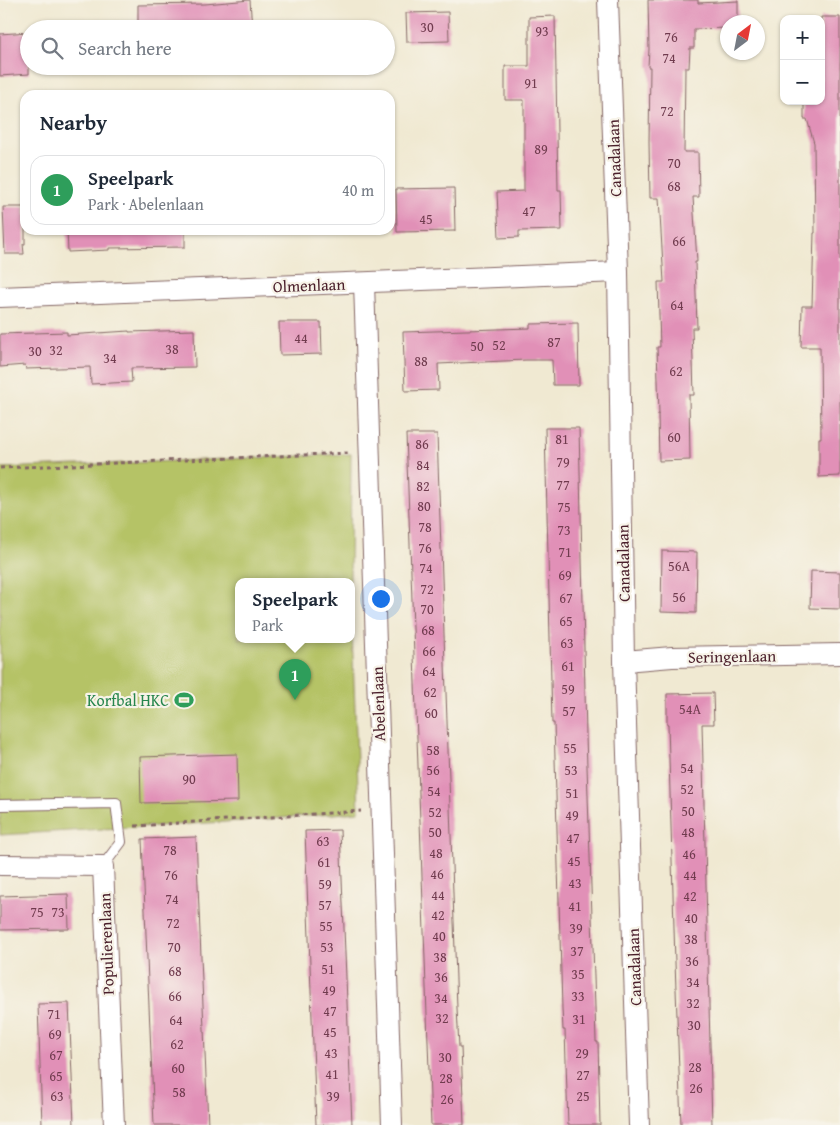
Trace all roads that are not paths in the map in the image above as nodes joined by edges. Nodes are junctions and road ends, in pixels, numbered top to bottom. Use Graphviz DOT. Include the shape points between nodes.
graph roads {
  1 [pos="608,0"];
  2 [pos="618,272"];
  3 [pos="364,283"];
  4 [pos="0,298"];
  5 [pos="840,654"];
  6 [pos="624,661"];
  7 [pos="0,805"];
  8 [pos="0,865"];
  9 [pos="103,866"];
  10 [pos="114,1125"];
  11 [pos="392,1125"];
  12 [pos="639,1125"];
  1 -- 2 [label="street, Canadalaan"];
  2 -- 3 [label="street, Olmenlaan"];
  2 -- 6 [label="street, Canadalaan"];
  3 -- 4 [label="street, Olmenlaan"];
  3 -- 11 [label="street, Abelenlaan"];
  5 -- 6 [label="street, Seringenlaan"];
  6 -- 12 [label="street, Canadalaan"];
  7 -- 9 [label="lane" via="116,803 121,842"];
  8 -- 9 [label="street"];
  9 -- 10 [label="street, Populierenlaan"];
}
